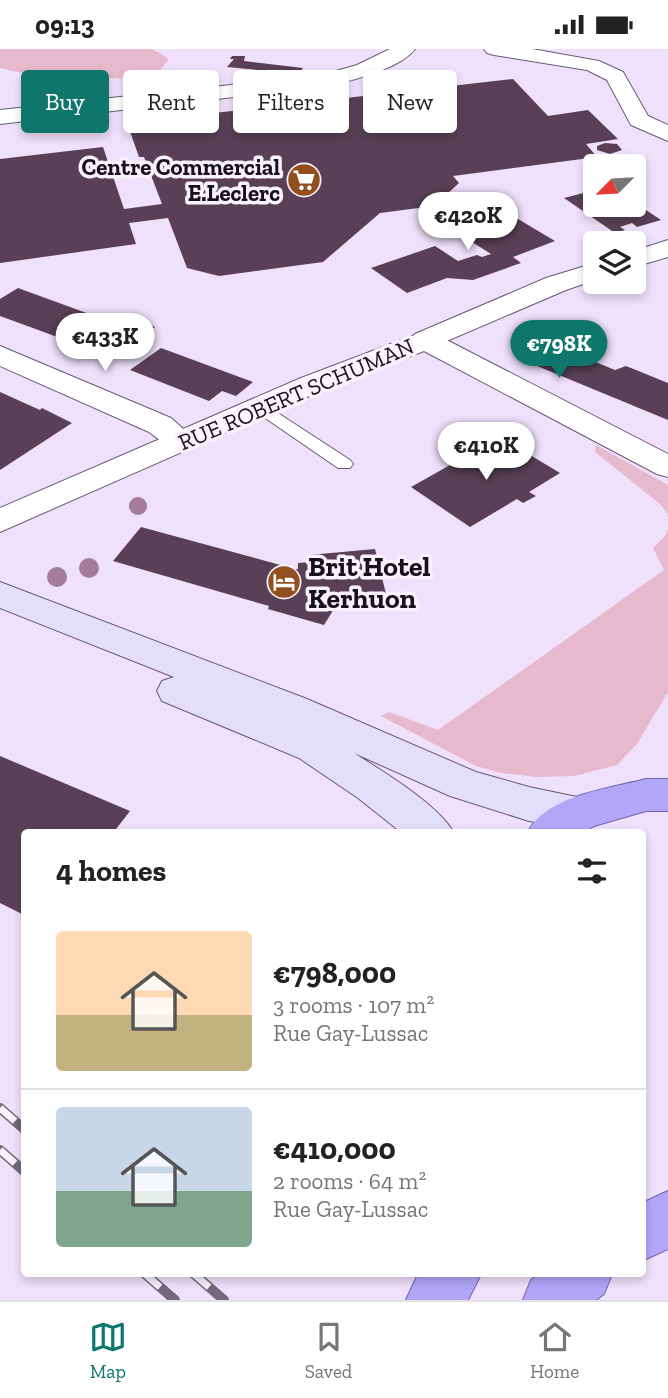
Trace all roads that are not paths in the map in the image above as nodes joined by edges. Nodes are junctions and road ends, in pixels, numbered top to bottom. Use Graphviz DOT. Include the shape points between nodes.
graph roads {
  1 [pos="405,49"];
  2 [pos="494,49"];
  3 [pos="0,117"];
  4 [pos="668,134"];
  5 [pos="668,248"];
  6 [pos="646,255"];
  7 [pos="583,275"];
  8 [pos="425,340"];
  9 [pos="0,355"];
  10 [pos="261,407"];
  11 [pos="181,441"];
  12 [pos="344,464"];
  13 [pos="668,467"];
  14 [pos="0,521"];
  15 [pos="0,594"];
  16 [pos="0,617"];
  17 [pos="661,786"];
  18 [pos="566,823"];
  19 [pos="427,829"];
  20 [pos="646,1199"];
  21 [pos="668,1211"];
  22 [pos="668,1218"];
  23 [pos="646,1232"];
  24 [pos="451,1277"];
  25 [pos="580,1277"];
  26 [pos="434,1300"];
  27 [pos="551,1300"];
  1 -- 3 [label="street" via="354,75 322,81"];
  2 -- 4 [label="street" via="592,65 616,76 639,120"];
  5 -- 6 [label="street"];
  7 -- 8 [label="street, RUE ROBERT SCHUMAN"];
  8 -- 10 [label="street, RUE ROBERT SCHUMAN"];
  8 -- 13 [label="street"];
  9 -- 11 [label="street" via="160,425"];
  10 -- 11 [label="street, RUE ROBERT SCHUMAN"];
  10 -- 12 [label="lane"];
  11 -- 14 [label="street, RUE ROBERT SCHUMAN"];
  15 -- 18 [label="main road" via="304,713 465,785 529,804"];
  16 -- 19 [label="main road" via="313,747"];
  17 -- 18 [label="highway"];
  20 -- 21 [label="highway"];
  22 -- 23 [label="highway"];
  24 -- 26 [label="highway"];
  25 -- 27 [label="highway"];
}
